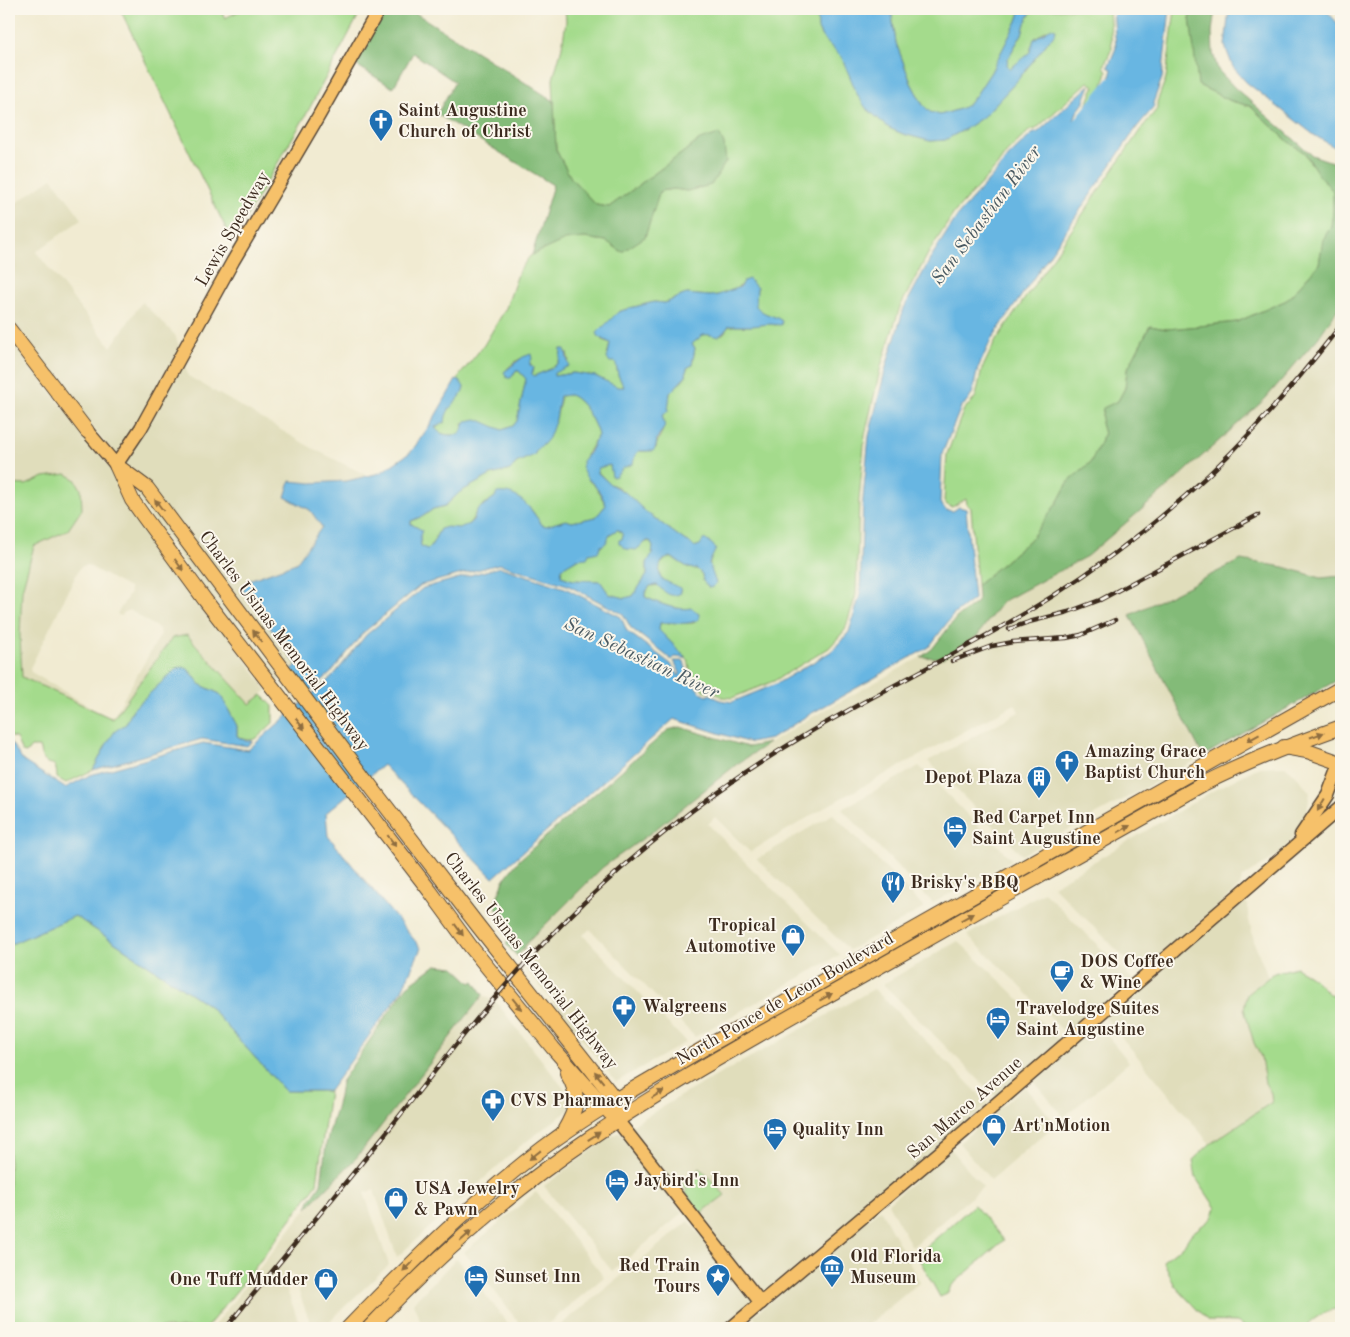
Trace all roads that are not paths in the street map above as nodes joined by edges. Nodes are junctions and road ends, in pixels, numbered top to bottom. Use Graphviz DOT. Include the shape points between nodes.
graph roads {
  1 [pos="379,9"];
  2 [pos="9,329"];
  3 [pos="87,431"];
  4 [pos="116,466"];
  5 [pos="1341,688"];
  6 [pos="1341,727"];
  7 [pos="1283,747"];
  8 [pos="1341,762"];
  9 [pos="1341,807"];
  10 [pos="1288,853"];
  11 [pos="553,1048"];
  12 [pos="615,1099"];
  13 [pos="603,1106"];
  14 [pos="617,1120"];
  15 [pos="562,1135"];
  16 [pos="761,1304"];
  17 [pos="348,1328"];
  18 [pos="370,1328"];
  19 [pos="731,1328"];
  1 -- 4 [label="main road, Lewis Speedway" via="141,428"];
  2 -- 3 [label="highway, Charles Usinas Memorial Highway"];
  3 -- 4 [label="main road, Charles Usinas Memorial Highway"];
  4 -- 11 [label="highway, Charles Usinas Memorial Highway, one-way" via="132,500 270,686"];
  12 -- 4 [label="highway, Charles Usinas Memorial Highway, one-way" via="375,792 146,488"];
  5 -- 12 [label="highway, North Ponce de Leon Boulevard, one-way"];
  7 -- 6 [label="highway, North Ponce de Leon Boulevard, one-way"];
  7 -- 8 [label="highway"];
  14 -- 7 [label="highway, North Ponce de Leon Boulevard, one-way" via="697,1070 1188,793"];
  8 -- 10 [label="main road, San Marco Avenue, one-way" via="1328,795"];
  9 -- 10 [label="main road, San Marco Avenue"];
  10 -- 16 [label="main road, San Marco Avenue"];
  11 -- 13 [label="highway, Charles Usinas Memorial Highway"];
  11 -- 15 [label="highway" via="572,1079 577,1098 572,1119"];
  12 -- 13 [label="highway, North Ponce de Leon Boulevard"];
  12 -- 14 [label="highway"];
  13 -- 14 [label="highway, Charles Usinas Memorial Highway"];
  13 -- 15 [label="highway, North Ponce de Leon Boulevard"];
  14 -- 16 [label="main road"];
  18 -- 14 [label="highway, North Ponce de Leon Boulevard, one-way" via="498,1207"];
  15 -- 17 [label="highway, North Ponce de Leon Boulevard, one-way" via="455,1220"];
  16 -- 19 [label="main road, San Marco Avenue"];
}
